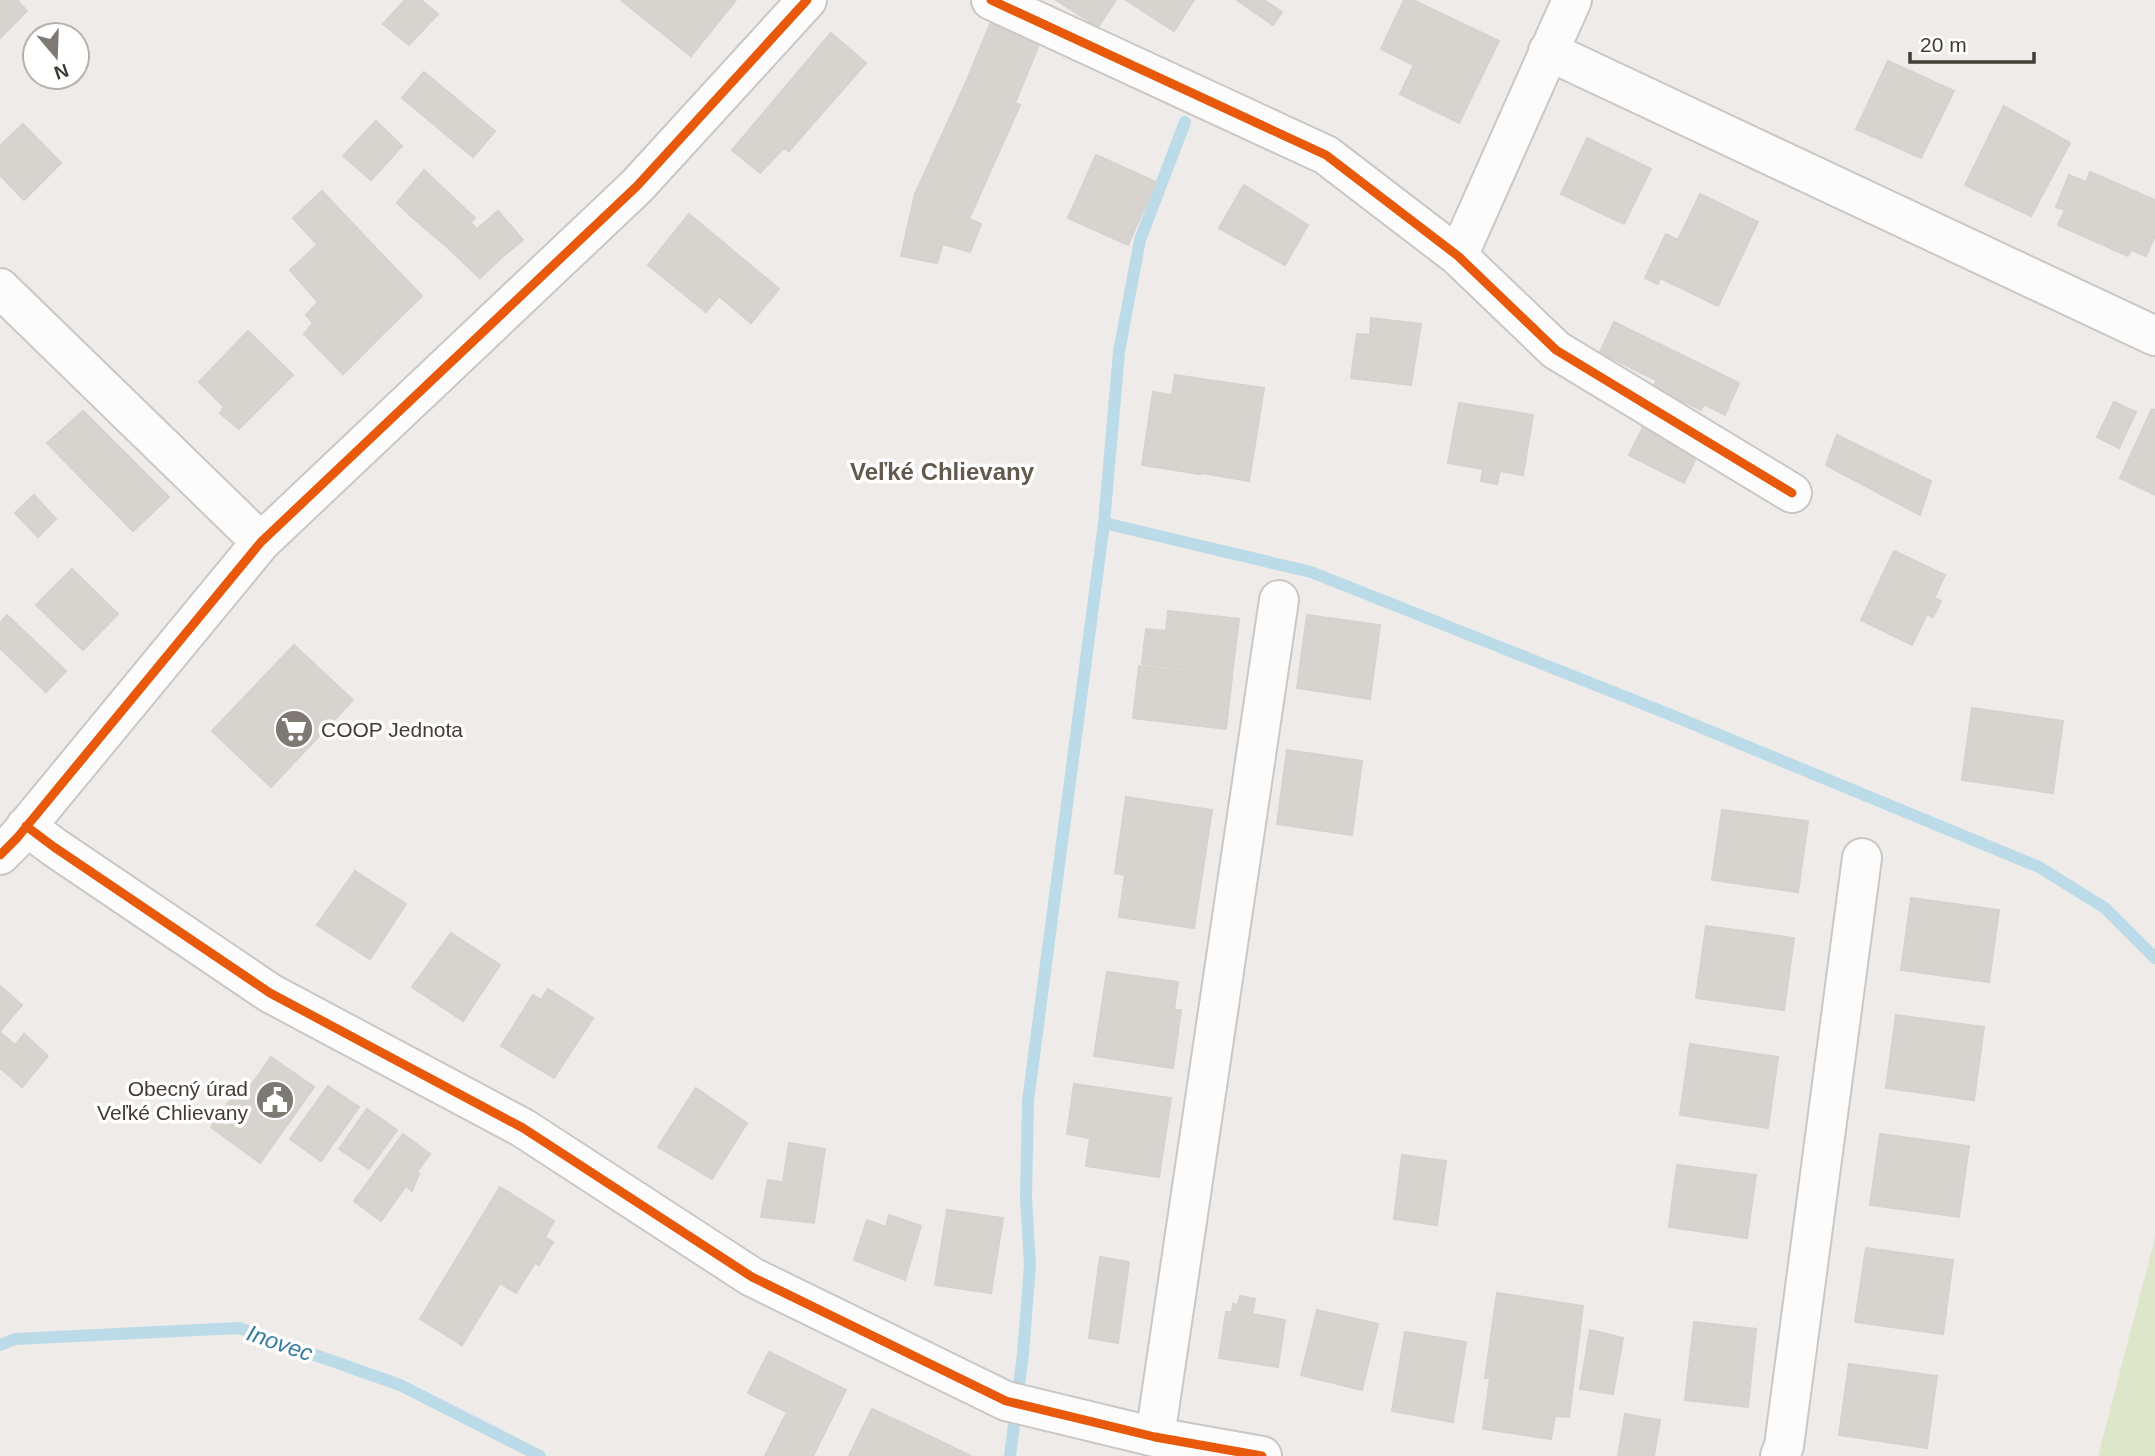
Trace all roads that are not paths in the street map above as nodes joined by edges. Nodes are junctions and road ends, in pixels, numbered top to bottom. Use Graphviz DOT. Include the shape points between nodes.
graph roads {
  1 [pos="807,0"];
  2 [pos="991,0"];
  3 [pos="1572,0"];
  4 [pos="1548,51"];
  5 [pos="1458,256"];
  6 [pos="0,288"];
  7 [pos="2155,336"];
  8 [pos="1792,493"];
  9 [pos="261,542"];
  10 [pos="1279,600"];
  11 [pos="26,826"];
  12 [pos="0,855"];
  13 [pos="1863,858"];
  14 [pos="1156,1437"];
  15 [pos="1262,1456"];
  16 [pos="1780,1456"];
  1 -- 9 [label="street" via="637,186"];
  2 -- 5 [label="street" via="1326,155"];
  3 -- 4 [label="street"];
  4 -- 5 [label="street"];
  4 -- 7 [label="street"];
  5 -- 8 [label="street" via="1556,350"];
  6 -- 9 [label="street"];
  9 -- 11 [label="street"];
  10 -- 14 [label="street"];
  11 -- 12 [label="street"];
  11 -- 14 [label="street" via="270,993 523,1128 752,1277 1017,1403"];
  13 -- 16 [label="street"];
  14 -- 15 [label="street"];
}
